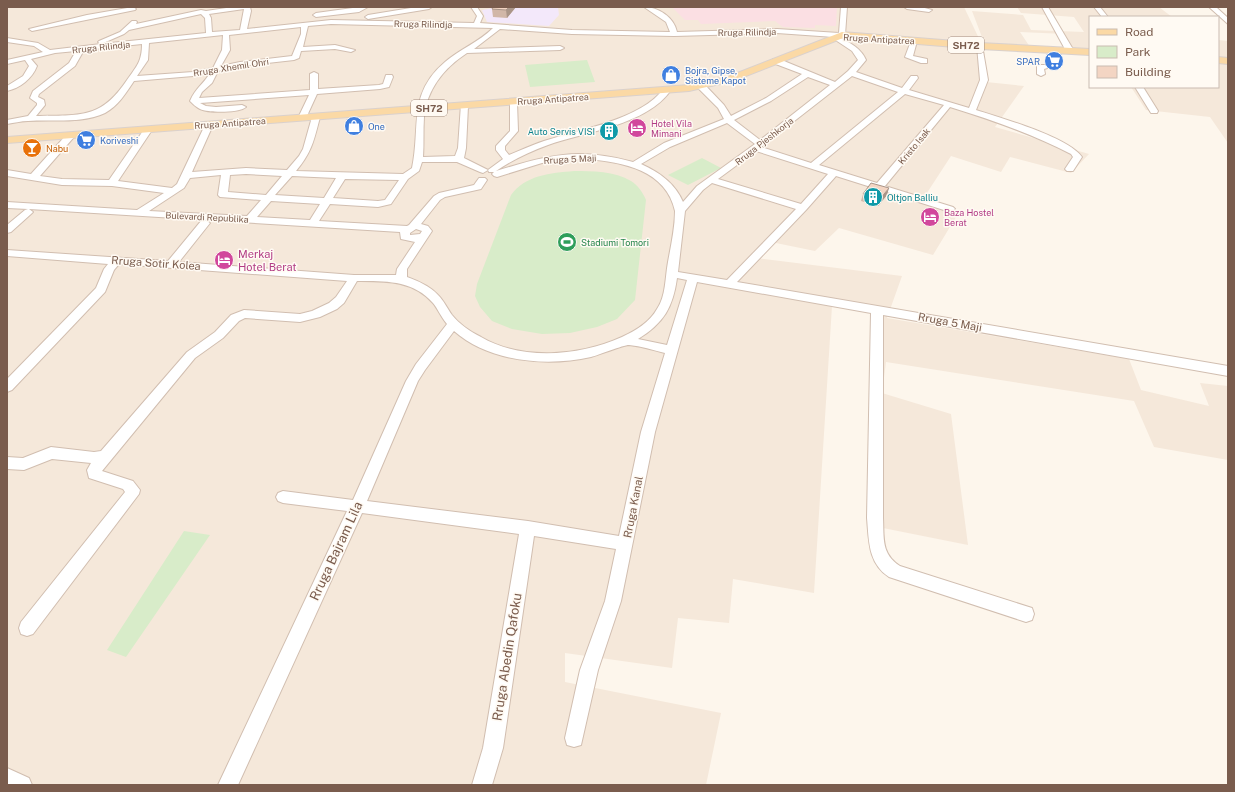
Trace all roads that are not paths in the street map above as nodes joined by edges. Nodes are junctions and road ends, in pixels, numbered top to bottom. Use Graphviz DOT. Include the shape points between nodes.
graph roads {
  1 [pos="246,7"];
  2 [pos="311,7"];
  3 [pos="365,7"];
  4 [pos="429,7"];
  5 [pos="474,7"];
  6 [pos="647,7"];
  7 [pos="844,7"];
  8 [pos="907,7"];
  9 [pos="1045,7"];
  10 [pos="1097,7"];
  11 [pos="1212,7"];
  12 [pos="137,10"];
  13 [pos="929,10"];
  14 [pos="205,13"];
  15 [pos="378,15"];
  16 [pos="312,16"];
  17 [pos="1104,16"];
  18 [pos="331,22"];
  19 [pos="1228,22"];
  20 [pos="382,23"];
  21 [pos="313,24"];
  22 [pos="305,25"];
  23 [pos="476,25"];
  24 [pos="498,26"];
  25 [pos="129,28"];
  26 [pos="32,29"];
  27 [pos="244,31"];
  28 [pos="226,33"];
  29 [pos="209,34"];
  30 [pos="674,34"];
  31 [pos="839,36"];
  32 [pos="7,40"];
  33 [pos="914,41"];
  34 [pos="146,42"];
  35 [pos="980,46"];
  36 [pos="91,48"];
  37 [pos="560,48"];
  38 [pos="81,49"];
  39 [pos="299,50"];
  40 [pos="351,50"];
  41 [pos="465,51"];
  42 [pos="1070,51"];
  43 [pos="48,52"];
  44 [pos="1089,52"];
  45 [pos="26,58"];
  46 [pos="776,61"];
  47 [pos="7,62"];
  48 [pos="924,62"];
  49 [pos="1047,67"];
  50 [pos="215,70"];
  51 [pos="850,73"];
  52 [pos="314,74"];
  53 [pos="807,74"];
  54 [pos="1041,74"];
  55 [pos="389,77"];
  56 [pos="914,78"];
  57 [pos="132,79"];
  58 [pos="836,85"];
  59 [pos="701,86"];
  60 [pos="1139,88"];
  61 [pos="7,89"];
  62 [pos="667,90"];
  63 [pos="314,92"];
  64 [pos="904,92"];
  65 [pos="248,97"];
  66 [pos="194,101"];
  67 [pos="513,102"];
  68 [pos="949,104"];
  69 [pos="464,106"];
  70 [pos="242,107"];
  71 [pos="421,109"];
  72 [pos="972,111"];
  73 [pos="1154,111"];
  74 [pos="316,117"];
  75 [pos="30,118"];
  76 [pos="302,118"];
  77 [pos="728,120"];
  78 [pos="7,122"];
  79 [pos="233,123"];
  80 [pos="209,125"];
  81 [pos="148,130"];
  82 [pos="71,135"];
  83 [pos="7,140"];
  84 [pos="758,146"];
  85 [pos="459,159"];
  86 [pos="508,159"];
  87 [pos="418,160"];
  88 [pos="634,165"];
  89 [pos="812,166"];
  90 [pos="1070,169"];
  91 [pos="225,172"];
  92 [pos="7,173"];
  93 [pos="488,173"];
  94 [pos="834,173"];
  95 [pos="290,174"];
  96 [pos="186,176"];
  97 [pos="342,176"];
  98 [pos="34,177"];
  99 [pos="405,177"];
  100 [pos="711,180"];
  101 [pos="112,183"];
  102 [pos="879,187"];
  103 [pos="174,190"];
  104 [pos="270,198"];
  105 [pos="326,201"];
  106 [pos="435,201"];
  107 [pos="7,205"];
  108 [pos="803,208"];
  109 [pos="950,209"];
  110 [pos="7,211"];
  111 [pos="680,211"];
  112 [pos="28,212"];
  113 [pos="139,213"];
  114 [pos="250,219"];
  115 [pos="313,223"];
  116 [pos="204,224"];
  117 [pos="7,230"];
  118 [pos="407,232"];
  119 [pos="425,234"];
  120 [pos="7,253"];
  121 [pos="116,261"];
  122 [pos="172,264"];
  123 [pos="406,264"];
  124 [pos="672,274"];
  125 [pos="354,278"];
  126 [pos="694,278"];
  127 [pos="402,279"];
  128 [pos="729,284"];
  129 [pos="877,310"];
  130 [pos="453,324"];
  131 [pos="625,340"];
  132 [pos="672,350"];
  133 [pos="1228,371"];
  134 [pos="7,387"];
  135 [pos="105,455"];
  136 [pos="7,464"];
  137 [pos="283,497"];
  138 [pos="357,507"];
  139 [pos="528,528"];
  140 [pos="625,544"];
  141 [pos="1026,614"];
  142 [pos="27,628"];
  143 [pos="574,738"];
  144 [pos="7,778"];
  145 [pos="22,785"];
  146 [pos="228,785"];
  147 [pos="482,785"];
  1 -- 14 [label="street"];
  1 -- 27 [label="street" via="248,11"];
  2 -- 16 [label="street"];
  3 -- 16 [label="street"];
  4 -- 15 [label="street"];
  5 -- 23 [label="street" via="480,16"];
  6 -- 30 [label="street" via="671,22"];
  7 -- 31 [label="street"];
  8 -- 13 [label="street"];
  9 -- 42 [label="street"];
  10 -- 17 [label="street"];
  11 -- 19 [label="street"];
  12 -- 25 [label="street"];
  12 -- 26 [label="street" via="87,17"];
  14 -- 25 [label="street" via="198,12"];
  14 -- 29 [label="street" via="208,18"];
  15 -- 18 [label="street"];
  15 -- 20 [label="street"];
  16 -- 21 [label="street"];
  18 -- 20 [label="street, Rruga Rilindja"];
  18 -- 21 [label="street, Rruga Rilindja"];
  20 -- 23 [label="street, Rruga Rilindja"];
  21 -- 22 [label="street, Rruga Rilindja"];
  22 -- 27 [label="street, Rruga Rilindja"];
  22 -- 39 [label="street"];
  23 -- 24 [label="street, Rruga Rilindja"];
  24 -- 30 [label="street, Rruga Rilindja" via="572,32"];
  24 -- 41 [label="street" via="491,34"];
  25 -- 36 [label="street"];
  27 -- 28 [label="street, Rruga Rilindja"];
  28 -- 29 [label="street, Rruga Rilindja"];
  28 -- 50 [label="street" via="226,50"];
  29 -- 34 [label="street, Rruga Rilindja"];
  30 -- 31 [label="street, Rruga Rilindja" via="777,31"];
  31 -- 33 [label="main road, Rruga Antipatrea / SH72"];
  31 -- 46 [label="main road, Rruga Antipatrea / SH72"];
  31 -- 51 [label="street, Rruga Pjeshkorja" via="861,56 862,60"];
  32 -- 43 [label="street" via="36,44"];
  33 -- 35 [label="main road, Rruga Antipatrea / SH72"];
  33 -- 48 [label="street" via="909,57"];
  34 -- 36 [label="street, Rruga Rilindja"];
  34 -- 57 [label="street" via="146,58"];
  35 -- 42 [label="main road, Rruga Antipatrea / SH72"];
  35 -- 72 [label="street" via="984,80"];
  36 -- 38 [label="street, Rruga Rilindja"];
  37 -- 41 [label="street"];
  38 -- 43 [label="street, Rruga Rilindja"];
  38 -- 75 [label="street" via="72,64 36,93 34,98 41,102 41,105"];
  39 -- 40 [label="street" via="335,47"];
  39 -- 50 [label="street, Rruga Xhemil Ohri" via="296,58 292,59"];
  41 -- 71 [label="street" via="441,70"];
  42 -- 44 [label="main road, Rruga Antipatrea / SH72"];
  43 -- 45 [label="street, Rruga Rilindja"];
  45 -- 47 [label="street, Rruga Rilindja"];
  45 -- 61 [label="street" via="33,66 31,71 24,79"];
  46 -- 53 [label="street"];
  46 -- 59 [label="main road, Rruga Antipatrea / SH72" via="730,79"];
  49 -- 54 [label="street" via="1040,67"];
  50 -- 57 [label="street, Rruga Xhemil Ohri"];
  50 -- 66 [label="street" via="209,81 198,91"];
  51 -- 58 [label="street, Rruga Pjeshkorja"];
  51 -- 64 [label="street"];
  52 -- 63 [label="street"];
  53 -- 58 [label="street"];
  53 -- 77 [label="street" via="768,100"];
  55 -- 63 [label="street" via="383,86"];
  56 -- 64 [label="street"];
  57 -- 75 [label="street" via="123,93 97,113"];
  58 -- 84 [label="street, Rruga Pjeshkorja"];
  59 -- 62 [label="main road, Rruga Antipatrea / SH72"];
  59 -- 77 [label="street" via="721,106"];
  60 -- 73 [label="street"];
  62 -- 67 [label="main road, Rruga Antipatrea / SH72"];
  62 -- 86 [label="street" via="657,101 623,120 540,146"];
  63 -- 65 [label="street"];
  63 -- 76 [label="street"];
  64 -- 68 [label="street"];
  64 -- 89 [label="street"];
  65 -- 66 [label="street"];
  65 -- 70 [label="street"];
  66 -- 70 [label="street" via="197,105 207,108"];
  67 -- 69 [label="main road, Rruga Antipatrea / SH72"];
  67 -- 86 [label="street" via="514,130 499,147"];
  68 -- 72 [label="street"];
  68 -- 102 [label="street, Kristo Isak"];
  69 -- 71 [label="main road, Rruga Antipatrea / SH72"];
  69 -- 85 [label="street"];
  70 -- 79 [label="street"];
  71 -- 74 [label="main road, Rruga Antipatrea / SH72"];
  71 -- 87 [label="street"];
  72 -- 90 [label="street" via="1028,129 1074,152 1078,157"];
  74 -- 76 [label="main road, Rruga Antipatrea / SH72"];
  74 -- 95 [label="street" via="307,149"];
  75 -- 78 [label="street"];
  76 -- 79 [label="main road, Rruga Antipatrea / SH72"];
  77 -- 84 [label="street"];
  77 -- 88 [label="street" via="650,152"];
  79 -- 80 [label="main road, Rruga Antipatrea / SH72"];
  80 -- 81 [label="main road, Rruga Antipatrea / SH72"];
  80 -- 96 [label="street"];
  81 -- 82 [label="main road, Rruga Antipatrea / SH72"];
  81 -- 101 [label="street"];
  82 -- 83 [label="main road, Rruga Antipatrea / SH72"];
  82 -- 98 [label="street"];
  84 -- 89 [label="street"];
  84 -- 100 [label="street, Rruga Pjeshkorja"];
  85 -- 87 [label="street"];
  85 -- 93 [label="street"];
  86 -- 93 [label="street"];
  87 -- 99 [label="street" via="416,169"];
  88 -- 93 [label="street, Rruga 5 Maji" via="609,159 583,157 540,161"];
  88 -- 111 [label="street, Rruga 5 Maji" via="651,172 666,184 675,196"];
  89 -- 94 [label="street"];
  91 -- 95 [label="street"];
  91 -- 96 [label="street"];
  91 -- 104 [label="street" via="223,195"];
  92 -- 98 [label="street"];
  93 -- 106 [label="street" via="478,187 442,196"];
  94 -- 102 [label="street"];
  94 -- 108 [label="street"];
  95 -- 97 [label="street"];
  95 -- 104 [label="street"];
  96 -- 103 [label="street" via="181,186"];
  97 -- 99 [label="street"];
  97 -- 105 [label="street"];
  98 -- 101 [label="street" via="62,182"];
  99 -- 105 [label="street" via="388,202 377,204"];
  100 -- 108 [label="street"];
  100 -- 111 [label="street, Rruga Pjeshkorja" via="700,188"];
  101 -- 103 [label="street"];
  102 -- 109 [label="street"];
  103 -- 113 [label="street"];
  104 -- 105 [label="street"];
  104 -- 114 [label="street"];
  105 -- 115 [label="street"];
  106 -- 118 [label="street"];
  106 -- 119 [label="street"];
  107 -- 113 [label="street, Bulevardi Republika"];
  108 -- 128 [label="street"];
  110 -- 112 [label="street, Bulevardi Republika"];
  111 -- 124 [label="street, Rruga 5 Maji"];
  112 -- 116 [label="street, Bulevardi Republika"];
  112 -- 117 [label="street"];
  113 -- 114 [label="street, Bulevardi Republika"];
  114 -- 115 [label="street, Bulevardi Republika"];
  115 -- 118 [label="street, Bulevardi Republika"];
  116 -- 118 [label="street, Bulevardi Republika"];
  116 -- 122 [label="street"];
  118 -- 119 [label="street" via="413,239"];
  118 -- 123 [label="street"];
  119 -- 123 [label="street"];
  120 -- 121 [label="street, Rruga Sotir Kolea"];
  121 -- 122 [label="street, Rruga Sotir Kolea"];
  121 -- 134 [label="street" via="109,269 101,289"];
  122 -- 125 [label="street, Rruga Sotir Kolea"];
  123 -- 127 [label="street" via="402,269"];
  124 -- 126 [label="street, Rruga 5 Maji"];
  124 -- 131 [label="street, Rruga 5 Maji" via="665,308 648,326"];
  125 -- 127 [label="street, Rruga Sotir Kolea"];
  125 -- 135 [label="street" via="340,300 316,314 300,318 244,314 235,318 219,335 191,355"];
  126 -- 128 [label="street, Rruga 5 Maji"];
  126 -- 132 [label="street, Rruga Kanal"];
  127 -- 130 [label="street, Rruga 5 Maji" via="433,296"];
  128 -- 129 [label="street, Rruga 5 Maji"];
  129 -- 133 [label="street, Rruga 5 Maji"];
  129 -- 141 [label="street" via="875,518 881,560 895,572"];
  130 -- 131 [label="street, Rruga 5 Maji" via="491,347 533,356 556,357 585,353"];
  130 -- 138 [label="street, Rruga Bajram Lila" via="412,381"];
  131 -- 132 [label="street"];
  132 -- 140 [label="street, Rruga Kanal" via="648,432"];
  135 -- 136 [label="street" via="94,458 51,453 24,464"];
  135 -- 142 [label="street" via="94,470 94,474 132,487 132,494"];
  137 -- 138 [label="street"];
  138 -- 139 [label="street"];
  138 -- 146 [label="street, Rruga Bajram Lila"];
  139 -- 140 [label="street"];
  139 -- 147 [label="street, Rruga Abedin Qafoku" via="493,748"];
  140 -- 143 [label="street, Rruga Kanal" via="613,601 589,670"];
  144 -- 145 [label="street"];
}
